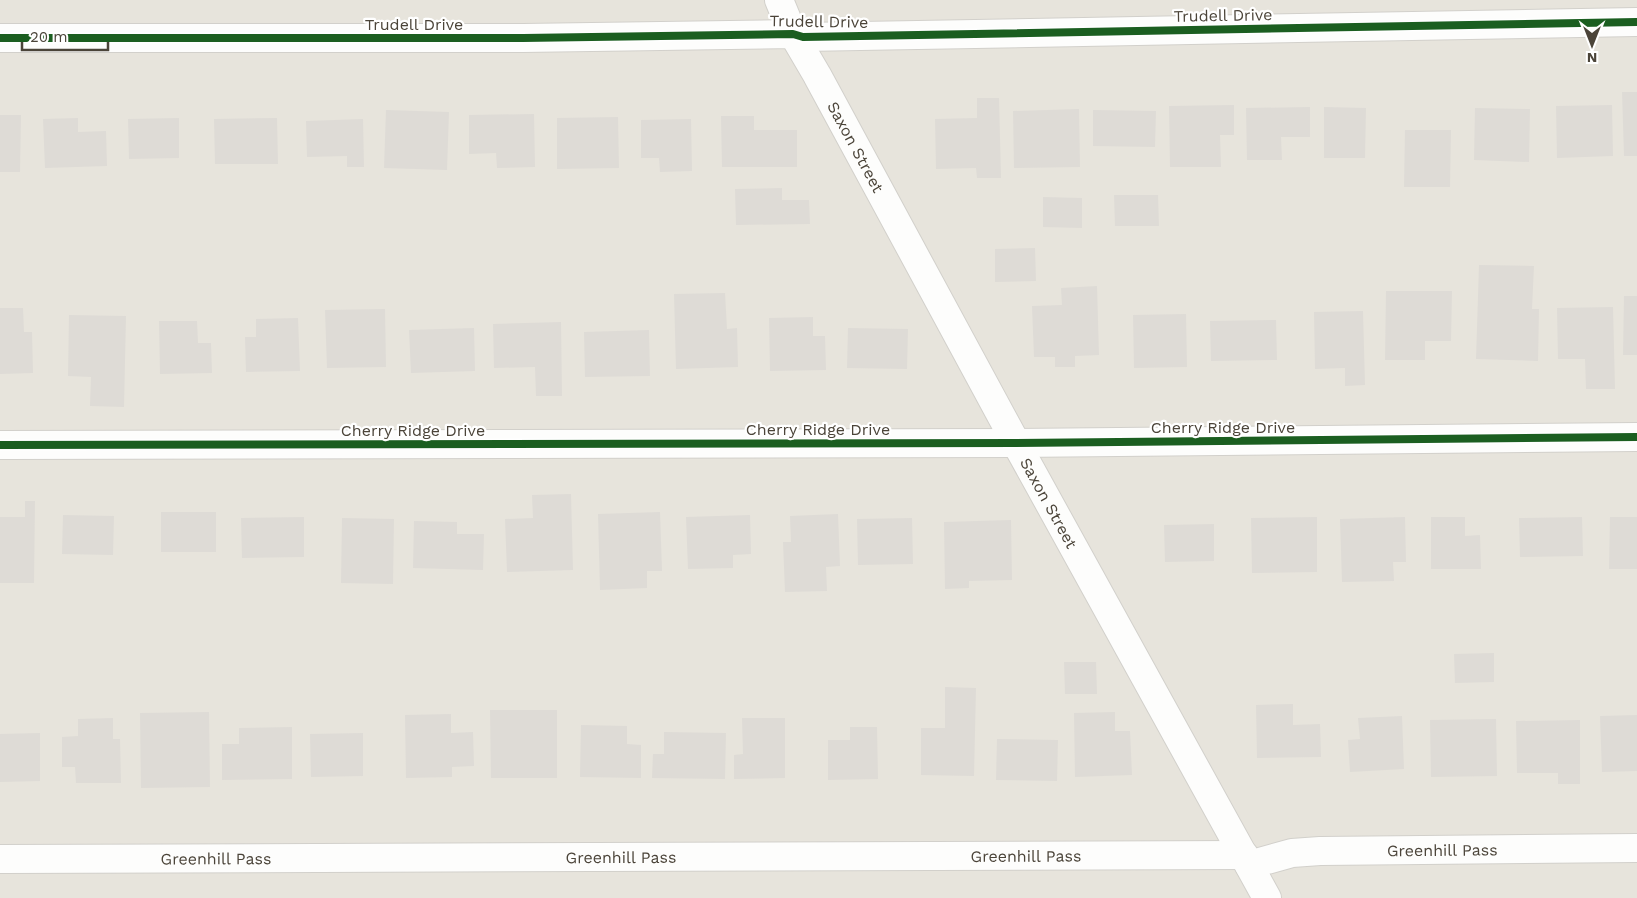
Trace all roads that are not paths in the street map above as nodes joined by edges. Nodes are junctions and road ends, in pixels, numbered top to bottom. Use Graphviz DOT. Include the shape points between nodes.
graph roads {
  1 [pos="778,0"];
  2 [pos="1637,22"];
  3 [pos="793,34"];
  4 [pos="0,38"];
  5 [pos="1637,437"];
  6 [pos="1016,443"];
  7 [pos="0,445"];
  8 [pos="1637,848"];
  9 [pos="0,859"];
  10 [pos="1246,860"];
  11 [pos="1267,898"];
  1 -- 3 [label="street, Saxon Street"];
  2 -- 3 [label="street, Trudell Drive" via="803,37"];
  3 -- 4 [label="street, Trudell Drive" via="523,38"];
  3 -- 6 [label="street, Saxon Street"];
  5 -- 6 [label="street, Cherry Ridge Drive"];
  6 -- 7 [label="street, Cherry Ridge Drive"];
  6 -- 10 [label="street, Saxon Street"];
  8 -- 10 [label="street, Greenhill Pass" via="1320,850"];
  9 -- 10 [label="street, Greenhill Pass"];
  10 -- 11 [label="street, Saxon Street"];
}
